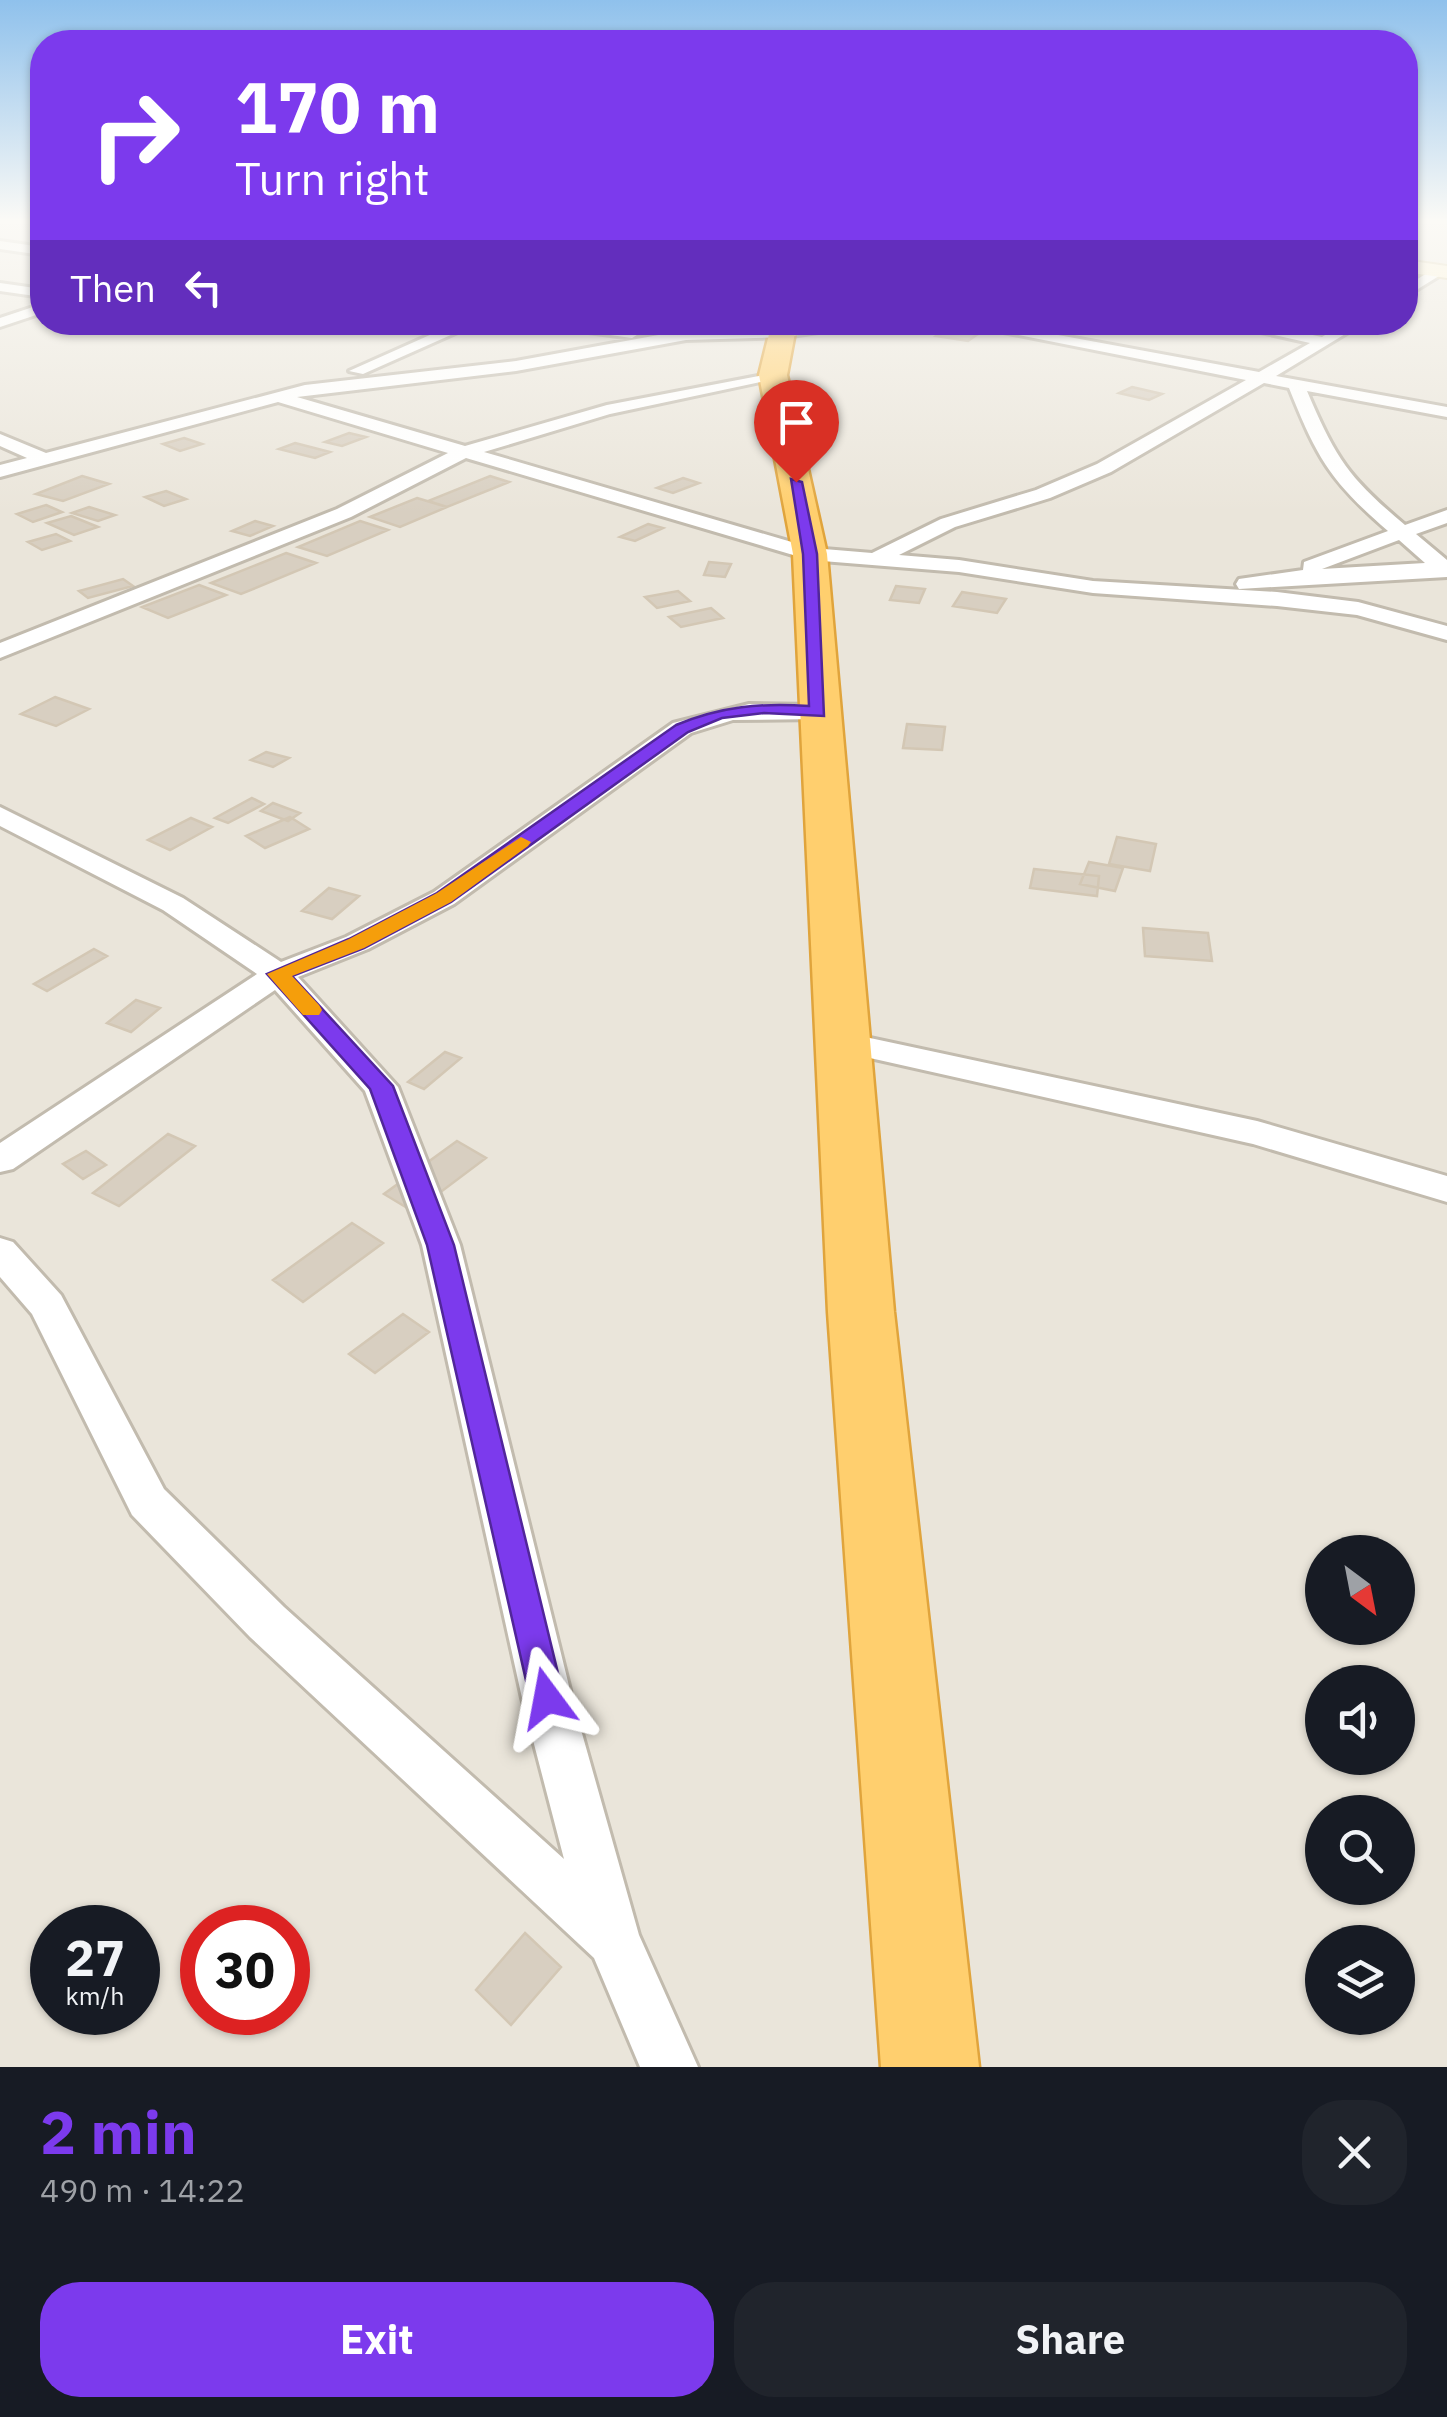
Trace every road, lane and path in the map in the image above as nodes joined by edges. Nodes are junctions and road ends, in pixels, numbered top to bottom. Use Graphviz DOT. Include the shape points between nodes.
graph roads {
  1 [pos="444,335"];
  2 [pos="686,335"];
  3 [pos="818,335"];
  4 [pos="1029,335"];
  5 [pos="1254,335"];
  6 [pos="1290,335"];
  7 [pos="1337,335"];
  8 [pos="1326,342"];
  9 [pos="781,343"];
  10 [pos="1294,360"];
  11 [pos="1256,378"];
  12 [pos="1296,385"];
  13 [pos="305,390"];
  14 [pos="278,397"];
  15 [pos="1447,412"];
  16 [pos="0,439"];
  17 [pos="462,453"];
  18 [pos="41,458"];
  19 [pos="0,471"];
  20 [pos="1447,516"];
  21 [pos="1406,532"];
  22 [pos="876,559"];
  23 [pos="811,567"];
  24 [pos="1446,569"];
  25 [pos="1278,578"];
  26 [pos="1202,594"];
  27 [pos="1447,633"];
  28 [pos="0,651"];
  29 [pos="818,712"];
  30 [pos="0,815"];
  31 [pos="278,974"];
  32 [pos="842,1042"];
  33 [pos="0,1160"];
  34 [pos="1447,1189"];
  35 [pos="0,1252"];
  36 [pos="613,1938"];
  37 [pos="669,2067"];
  38 [pos="930,2067"];
  1 -- 13 [label="street"];
  2 -- 9 [label="street"];
  2 -- 13 [label="street" via="516,366"];
  3 -- 9 [label="street"];
  4 -- 11 [label="street"];
  5 -- 10 [label="street"];
  6 -- 8 [label="street"];
  7 -- 8 [label="street"];
  8 -- 10 [label="street"];
  9 -- 17 [label="street" via="607,410"];
  9 -- 23 [label="highway"];
  10 -- 11 [label="street"];
  11 -- 12 [label="street"];
  11 -- 22 [label="street" via="1104,468 948,522"];
  12 -- 15 [label="street"];
  12 -- 21 [label="street" via="1323,450 1342,476"];
  13 -- 14 [label="street"];
  14 -- 17 [label="street"];
  14 -- 18 [label="street"];
  16 -- 18 [label="street"];
  17 -- 23 [label="street"];
  17 -- 28 [label="street" via="344,513"];
  18 -- 19 [label="street"];
  20 -- 21 [label="street"];
  21 -- 24 [label="street"];
  21 -- 25 [label="street"];
  22 -- 23 [label="street"];
  22 -- 26 [label="street" via="1093,588"];
  23 -- 29 [label="highway"];
  24 -- 25 [label="street"];
  25 -- 26 [label="street"];
  26 -- 27 [label="street" via="1358,609"];
  29 -- 31 [label="street" via="718,713 682,728 444,898 357,944"];
  29 -- 32 [label="highway"];
  30 -- 31 [label="street" via="173,904"];
  31 -- 33 [label="street"];
  31 -- 36 [label="street" via="381,1086 440,1245 547,1698"];
  32 -- 34 [label="street" via="1257,1133"];
  32 -- 38 [label="highway"];
  35 -- 36 [label="street" via="47,1306 148,1502 267,1622"];
  36 -- 37 [label="street"];
}
